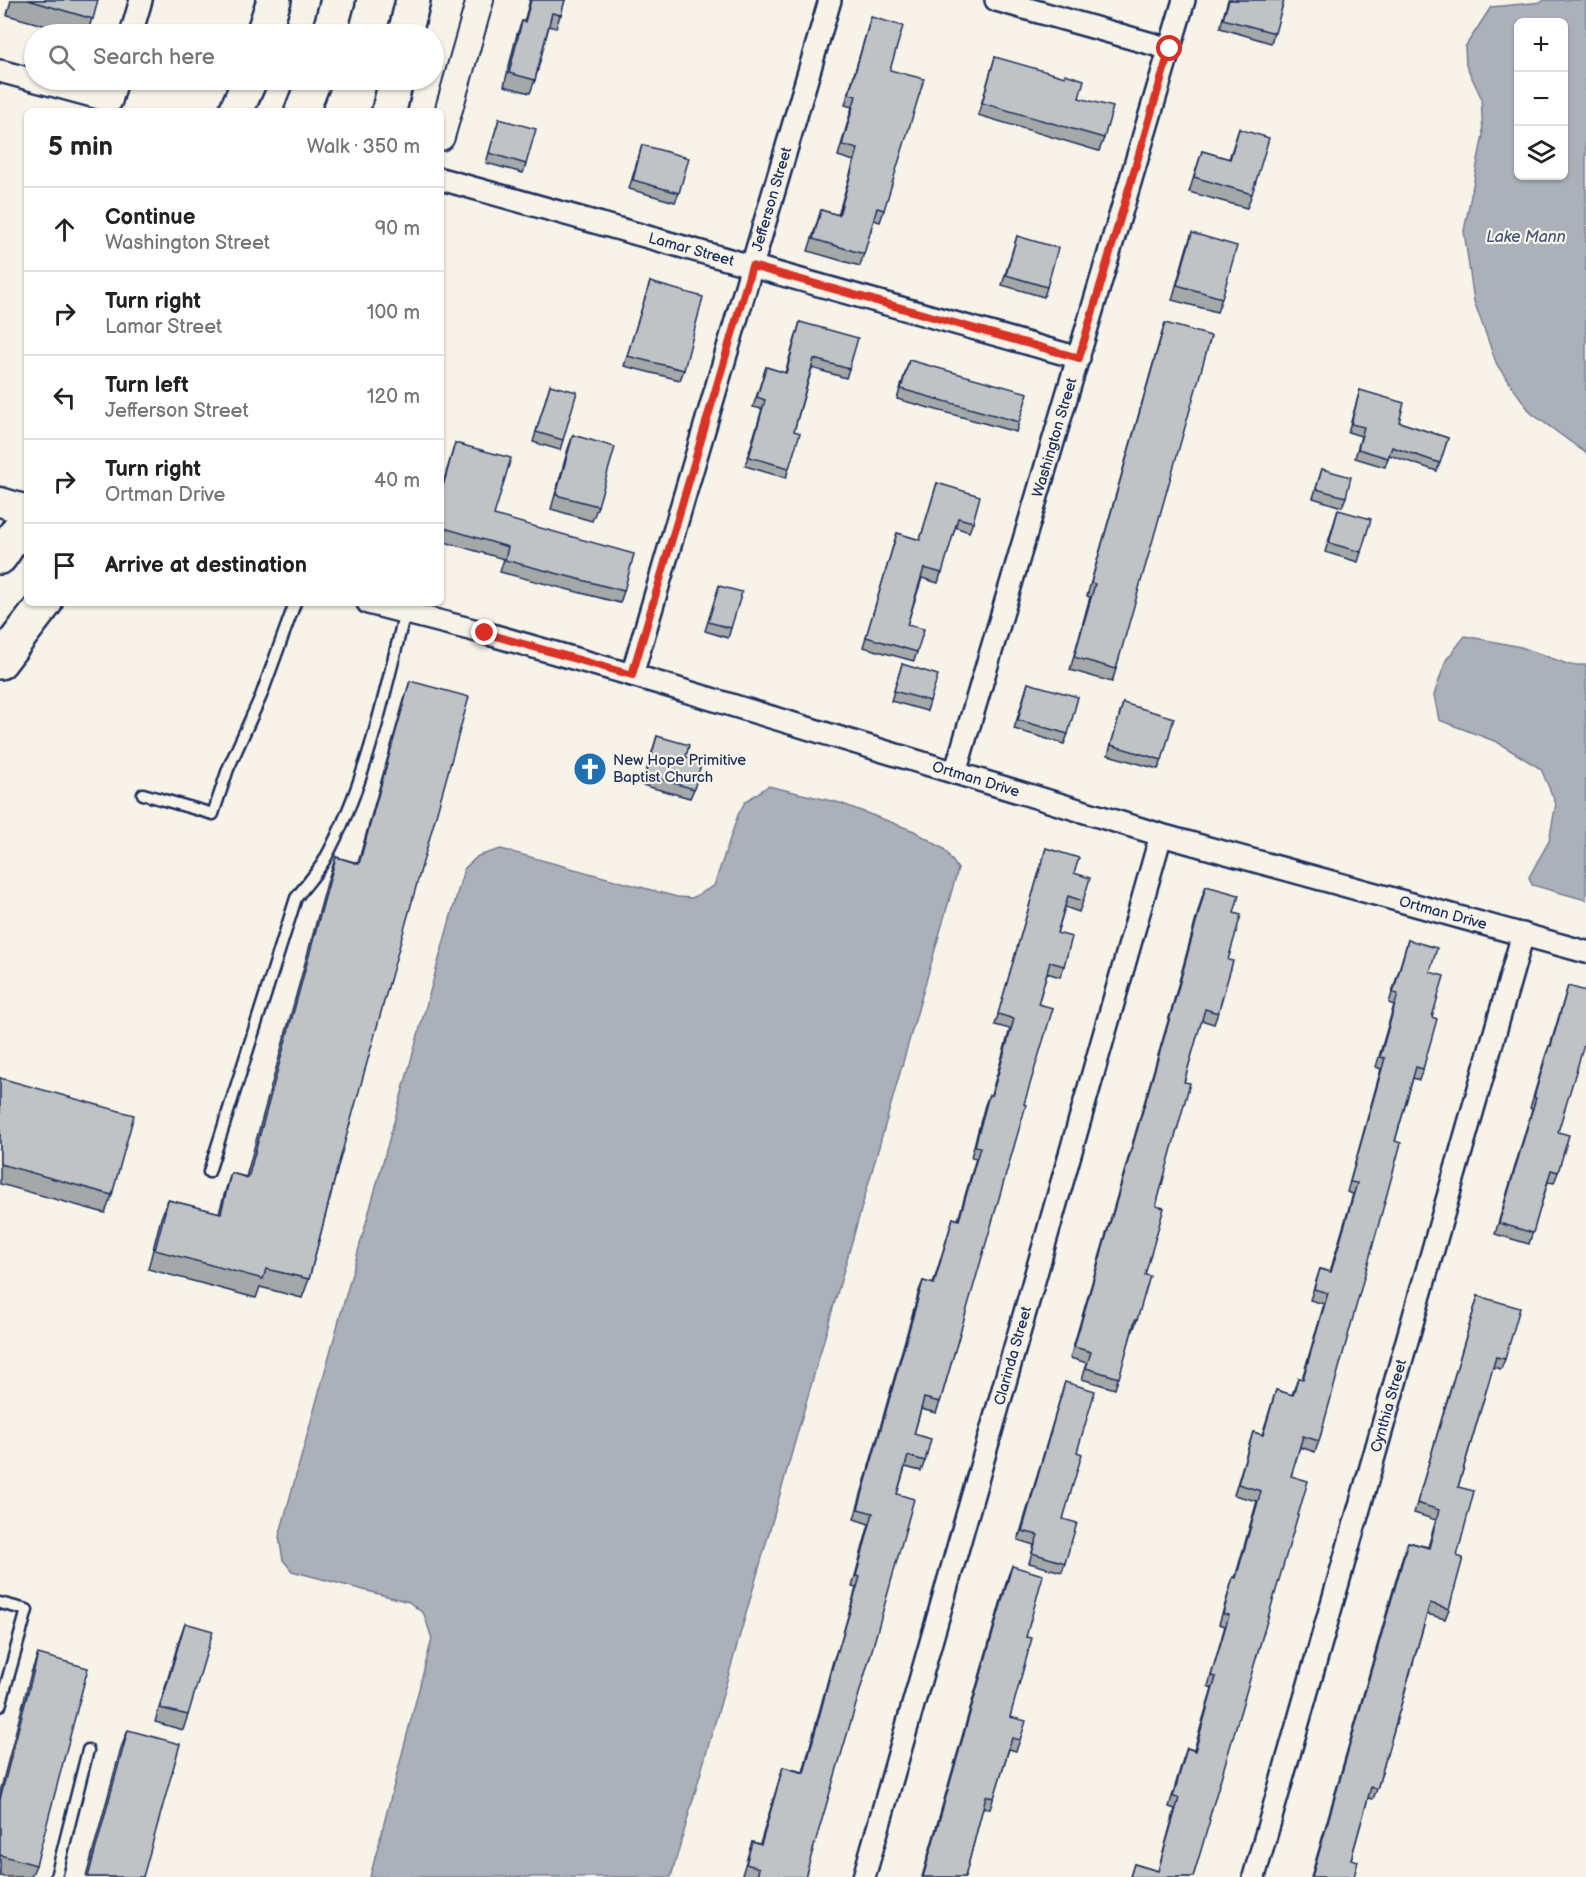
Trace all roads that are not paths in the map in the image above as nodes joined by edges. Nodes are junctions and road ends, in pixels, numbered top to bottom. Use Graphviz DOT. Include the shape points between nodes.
graph roads {
  1 [pos="141,0"];
  2 [pos="274,0"];
  3 [pos="338,0"];
  4 [pos="413,0"];
  5 [pos="480,0"];
  6 [pos="830,0"];
  7 [pos="996,0"];
  8 [pos="1184,0"];
  9 [pos="134,24"];
  10 [pos="266,24"];
  11 [pos="332,24"];
  12 [pos="407,24"];
  13 [pos="1170,49"];
  14 [pos="0,71"];
  15 [pos="24,77"];
  16 [pos="70,90"];
  17 [pos="114,90"];
  18 [pos="245,90"];
  19 [pos="310,90"];
  20 [pos="394,90"];
  21 [pos="237,108"];
  22 [pos="303,108"];
  23 [pos="390,108"];
  24 [pos="444,126"];
  25 [pos="444,180"];
  26 [pos="752,266"];
  27 [pos="1079,358"];
  28 [pos="0,502"];
  29 [pos="24,509"];
  30 [pos="24,521"];
  31 [pos="0,557"];
  32 [pos="43,606"];
  33 [pos="294,606"];
  34 [pos="380,606"];
  35 [pos="405,612"];
  36 [pos="0,662"];
  37 [pos="632,675"];
  38 [pos="955,773"];
  39 [pos="143,794"];
  40 [pos="1161,835"];
  41 [pos="1523,934"];
  42 [pos="1586,951"];
  43 [pos="209,1172"];
  44 [pos="0,1603"];
  45 [pos="0,1706"];
  46 [pos="88,1750"];
  47 [pos="57,1877"];
  48 [pos="864,1877"];
  49 [pos="1254,1877"];
  1 -- 9 [label="street"];
  2 -- 10 [label="highway"];
  3 -- 11 [label="highway"];
  4 -- 12 [label="highway"];
  5 -- 24 [label="street"];
  6 -- 26 [label="street, Jefferson Street"];
  7 -- 13 [label="street"];
  8 -- 13 [label="street, Washington Street"];
  13 -- 27 [label="street, Washington Street"];
  14 -- 15 [label="street"];
  16 -- 17 [label="street" via="111,101"];
  18 -- 21 [label="highway"];
  19 -- 22 [label="highway"];
  20 -- 23 [label="highway"];
  25 -- 26 [label="street, Lamar Street"];
  26 -- 27 [label="street, Lamar Street"];
  26 -- 37 [label="street, Jefferson Street"];
  27 -- 38 [label="street, Washington Street"];
  28 -- 29 [label="main road"];
  30 -- 31 [label="highway"];
  32 -- 36 [label="highway"];
  33 -- 39 [label="lane" via="213,814"];
  34 -- 35 [label="street, Ortman Drive"];
  35 -- 37 [label="street, Ortman Drive"];
  35 -- 43 [label="lane" via="377,723 350,805 323,863 296,898"];
  37 -- 38 [label="street, Ortman Drive"];
  38 -- 40 [label="street, Ortman Drive"];
  40 -- 41 [label="street, Ortman Drive"];
  40 -- 48 [label="street, Clarinda Street"];
  41 -- 42 [label="street, Ortman Drive"];
  41 -- 49 [label="street, Cynthia Street"];
  44 -- 45 [label="lane" via="27,1610"];
  46 -- 47 [label="lane"];
}
